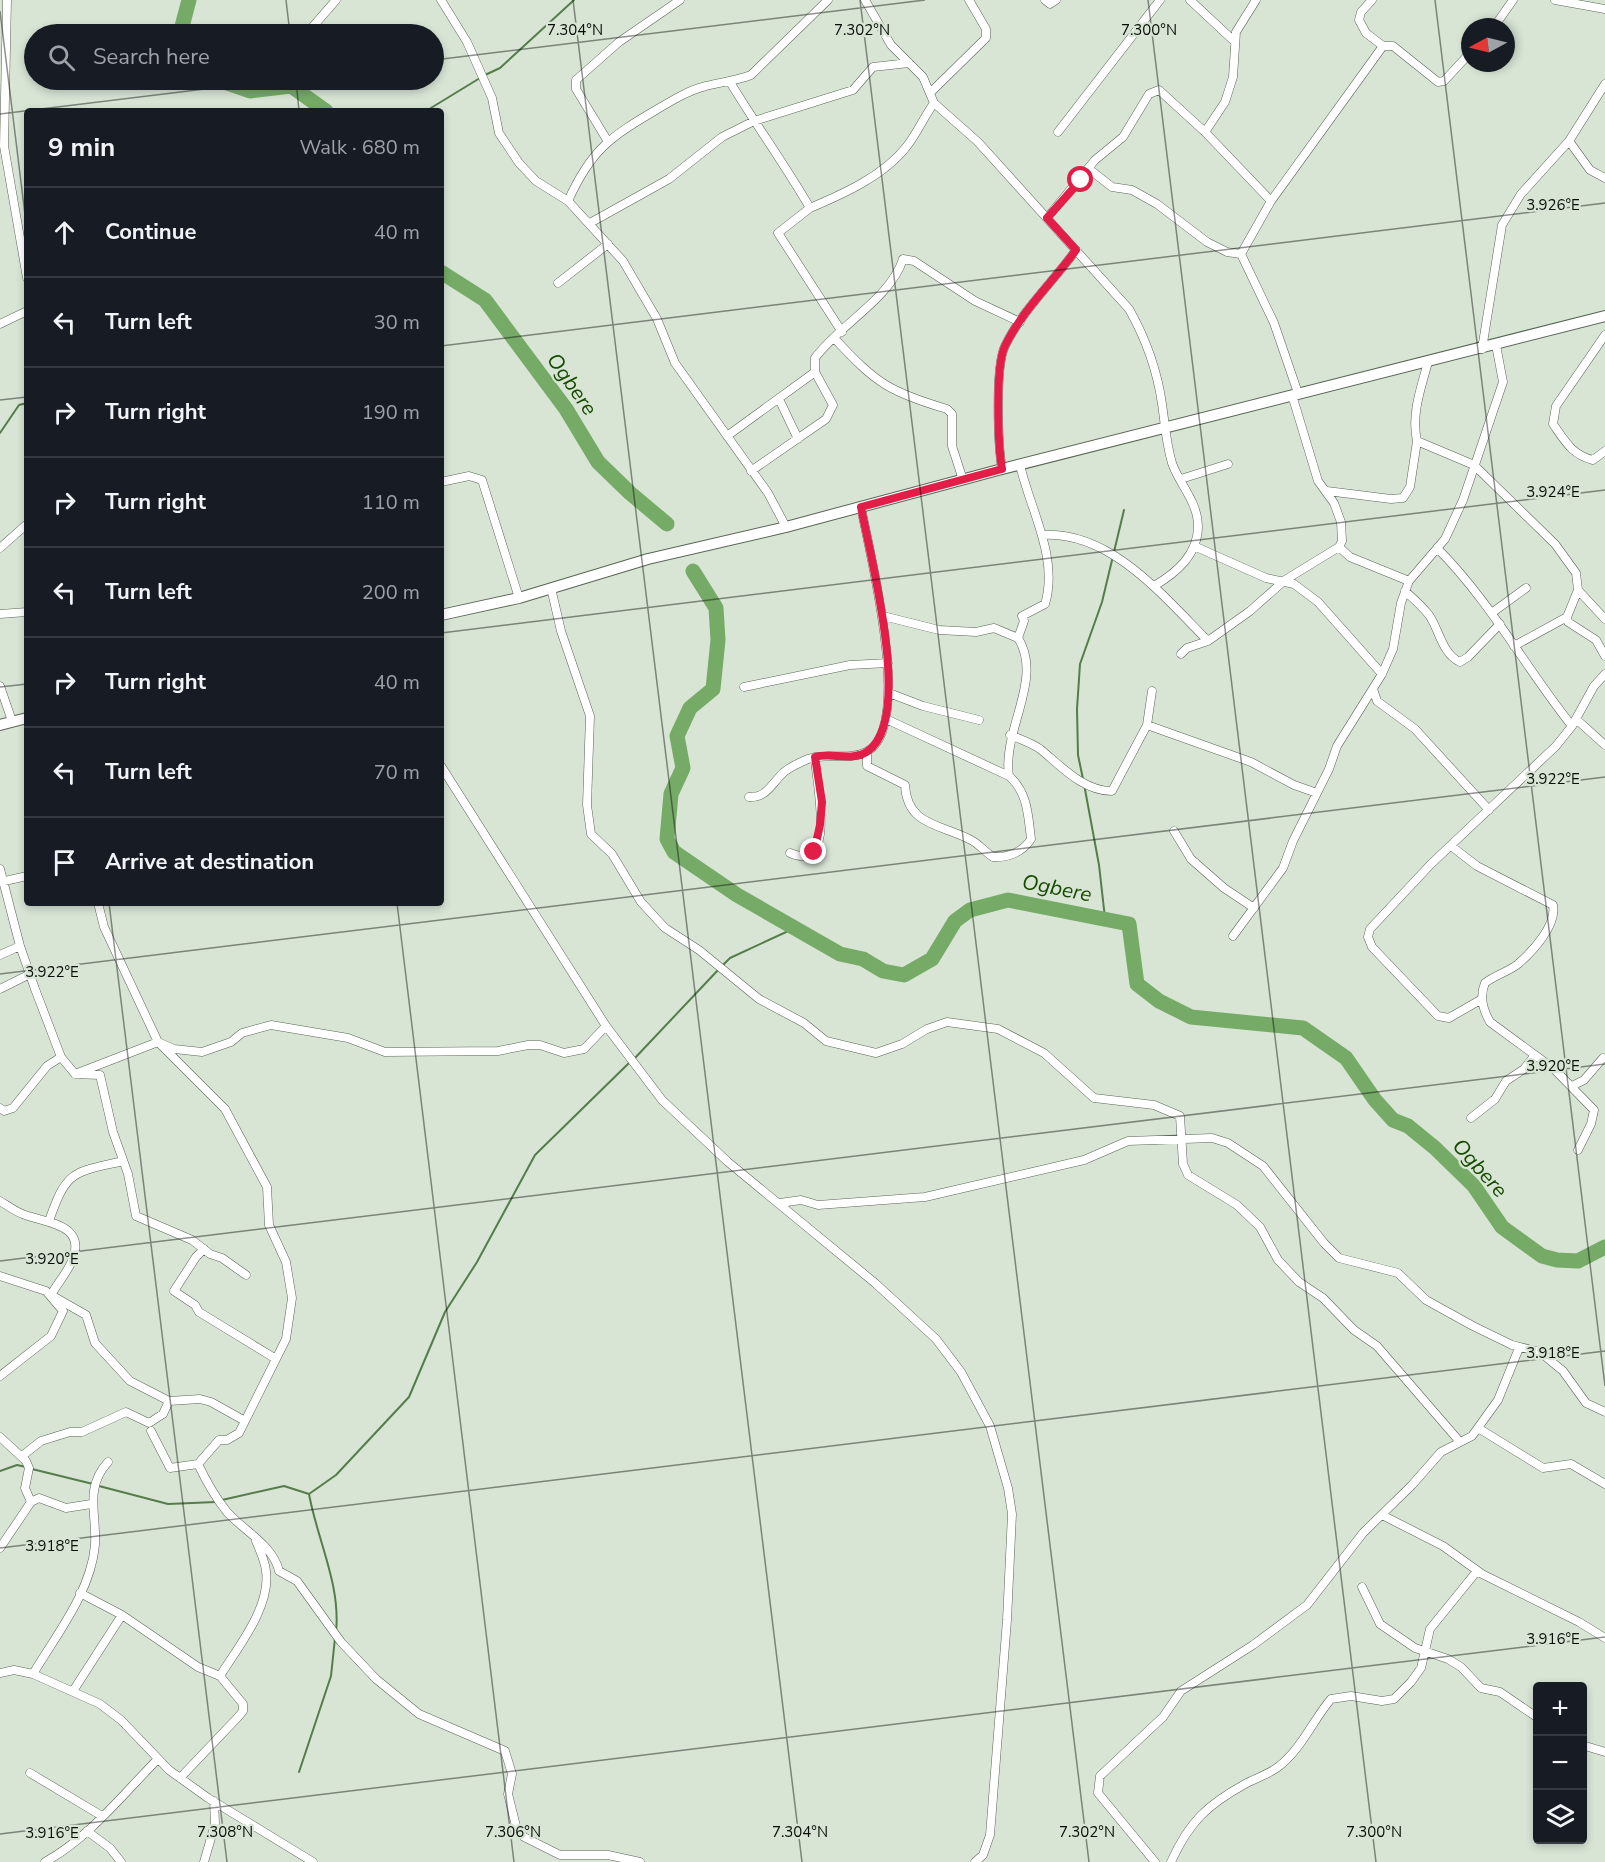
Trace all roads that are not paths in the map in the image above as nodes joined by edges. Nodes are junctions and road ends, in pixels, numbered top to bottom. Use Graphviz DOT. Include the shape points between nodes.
graph roads {
  1 [pos="7,0"];
  2 [pos="336,0"];
  3 [pos="441,0"];
  4 [pos="680,0"];
  5 [pos="828,0"];
  6 [pos="865,0"];
  7 [pos="969,0"];
  8 [pos="1045,0"];
  9 [pos="1056,0"];
  10 [pos="1160,0"];
  11 [pos="1190,0"];
  12 [pos="1256,0"];
  13 [pos="1372,0"];
  14 [pos="1514,0"];
  15 [pos="1555,0"];
  16 [pos="1605,9"];
  17 [pos="1501,18"];
  18 [pos="315,24"];
  19 [pos="1235,42"];
  20 [pos="1383,46"];
  21 [pos="909,63"];
  22 [pos="1461,63"];
  23 [pos="730,82"];
  24 [pos="1605,84"];
  25 [pos="931,92"];
  26 [pos="934,103"];
  27 [pos="754,121"];
  28 [pos="1058,132"];
  29 [pos="1205,132"];
  30 [pos="607,140"];
  31 [pos="1569,141"];
  32 [pos="1089,169"];
  33 [pos="1605,178"];
  34 [pos="568,201"];
  35 [pos="1271,201"];
  36 [pos="810,208"];
  37 [pos="1047,218"];
  38 [pos="590,224"];
  39 [pos="608,244"];
  40 [pos="1076,250"];
  41 [pos="1241,254"];
  42 [pos="24,261"];
  43 [pos="558,283"];
  44 [pos="24,312"];
  45 [pos="1605,316"];
  46 [pos="1020,322"];
  47 [pos="0,324"];
  48 [pos="842,332"];
  49 [pos="1605,335"];
  50 [pos="835,339"];
  51 [pos="1496,345"];
  52 [pos="1482,349"];
  53 [pos="1428,362"];
  54 [pos="815,372"];
  55 [pos="1295,394"];
  56 [pos="779,399"];
  57 [pos="1163,429"];
  58 [pos="727,436"];
  59 [pos="798,439"];
  60 [pos="1417,441"];
  61 [pos="1605,452"];
  62 [pos="1228,464"];
  63 [pos="1020,465"];
  64 [pos="1474,465"];
  65 [pos="1002,469"];
  66 [pos="751,471"];
  67 [pos="1180,479"];
  68 [pos="963,480"];
  69 [pos="444,482"];
  70 [pos="1327,491"];
  71 [pos="861,507"];
  72 [pos="24,527"];
  73 [pos="786,527"];
  74 [pos="1043,535"];
  75 [pos="1194,546"];
  76 [pos="0,548"];
  77 [pos="1339,548"];
  78 [pos="1437,548"];
  79 [pos="1285,580"];
  80 [pos="1409,581"];
  81 [pos="1154,586"];
  82 [pos="551,588"];
  83 [pos="1526,588"];
  84 [pos="1578,590"];
  85 [pos="1405,591"];
  86 [pos="519,598"];
  87 [pos="24,612"];
  88 [pos="1493,612"];
  89 [pos="0,614"];
  90 [pos="444,614"];
  91 [pos="883,616"];
  92 [pos="1567,617"];
  93 [pos="1605,619"];
  94 [pos="1500,624"];
  95 [pos="1018,638"];
  96 [pos="1208,641"];
  97 [pos="1514,646"];
  98 [pos="1181,654"];
  99 [pos="1605,656"];
  100 [pos="888,663"];
  101 [pos="1382,674"];
  102 [pos="1605,674"];
  103 [pos="0,686"];
  104 [pos="744,687"];
  105 [pos="1373,689"];
  106 [pos="1152,692"];
  107 [pos="889,693"];
  108 [pos="24,719"];
  109 [pos="886,719"];
  110 [pos="979,720"];
  111 [pos="12,722"];
  112 [pos="1574,722"];
  113 [pos="0,725"];
  114 [pos="1147,725"];
  115 [pos="1010,735"];
  116 [pos="1605,746"];
  117 [pos="867,752"];
  118 [pos="815,757"];
  119 [pos="444,771"];
  120 [pos="1009,776"];
  121 [pos="1317,793"];
  122 [pos="749,797"];
  123 [pos="1489,810"];
  124 [pos="1174,831"];
  125 [pos="1451,846"];
  126 [pos="790,853"];
  127 [pos="0,869"];
  128 [pos="24,877"];
  129 [pos="1,881"];
  130 [pos="99,906"];
  131 [pos="1254,908"];
  132 [pos="1233,936"];
  133 [pos="20,946"];
  134 [pos="0,955"];
  135 [pos="30,974"];
  136 [pos="0,989"];
  137 [pos="1482,999"];
  138 [pos="606,1026"];
  139 [pos="158,1042"];
  140 [pos="1535,1055"];
  141 [pos="61,1057"];
  142 [pos="1603,1058"];
  143 [pos="75,1074"];
  144 [pos="1572,1086"];
  145 [pos="0,1108"];
  146 [pos="1471,1118"];
  147 [pos="1180,1137"];
  148 [pos="1578,1150"];
  149 [pos="123,1161"];
  150 [pos="0,1201"];
  151 [pos="780,1203"];
  152 [pos="49,1221"];
  153 [pos="204,1249"];
  154 [pos="246,1275"];
  155 [pos="0,1276"];
  156 [pos="51,1295"];
  157 [pos="1519,1348"];
  158 [pos="276,1359"];
  159 [pos="0,1376"];
  160 [pos="169,1401"];
  161 [pos="1605,1412"];
  162 [pos="244,1420"];
  163 [pos="1478,1428"];
  164 [pos="151,1431"];
  165 [pos="0,1437"];
  166 [pos="1460,1442"];
  167 [pos="22,1456"];
  168 [pos="108,1462"];
  169 [pos="198,1464"];
  170 [pos="1605,1484"];
  171 [pos="31,1502"];
  172 [pos="92,1504"];
  173 [pos="1382,1515"];
  174 [pos="255,1538"];
  175 [pos="0,1548"];
  176 [pos="1478,1571"];
  177 [pos="1362,1587"];
  178 [pos="80,1593"];
  179 [pos="122,1615"];
  180 [pos="1605,1638"];
  181 [pos="1425,1652"];
  182 [pos="0,1673"];
  183 [pos="33,1674"];
  184 [pos="220,1676"];
  185 [pos="73,1691"];
  186 [pos="1533,1715"];
  187 [pos="1587,1747"];
  188 [pos="1605,1752"];
  189 [pos="158,1759"];
  190 [pos="30,1773"];
  191 [pos="180,1778"];
  192 [pos="214,1801"];
  193 [pos="102,1816"];
  194 [pos="87,1831"];
  195 [pos="45,1862"];
  196 [pos="121,1862"];
  197 [pos="204,1862"];
  198 [pos="313,1862"];
  199 [pos="640,1862"];
  200 [pos="975,1862"];
  201 [pos="1155,1862"];
  202 [pos="1171,1862"];
  1 -- 42 [label="street" via="4,146"];
  2 -- 18 [label="street"];
  3 -- 34 [label="street" via="467,42 492,98 499,133 536,181"];
  4 -- 30 [label="street" via="619,42 576,80 576,89"];
  5 -- 23 [label="street" via="759,69"];
  6 -- 21 [label="street" via="891,45"];
  7 -- 25 [label="street" via="986,30 986,38"];
  8 -- 9 [label="street" via="1050,4"];
  10 -- 28 [label="street"];
  11 -- 19 [label="street"];
  12 -- 19 [label="street" via="1236,32"];
  13 -- 20 [label="street" via="1359,20 1366,33"];
  14 -- 17 [label="street"];
  15 -- 16 [label="street"];
  19 -- 29 [label="street" via="1233,77 1225,102"];
  20 -- 22 [label="street" via="1393,46 1438,82 1444,81"];
  20 -- 35 [label="street"];
  21 -- 25 [label="street"];
  21 -- 27 [label="street" via="873,67 853,90"];
  23 -- 27 [label="street"];
  23 -- 30 [label="street" via="705,86 673,100"];
  24 -- 31 [label="street"];
  25 -- 26 [label="street"];
  26 -- 36 [label="street" via="907,146 888,166"];
  26 -- 37 [label="street" via="978,142"];
  27 -- 36 [label="street"];
  27 -- 38 [label="street" via="722,137 669,179"];
  29 -- 32 [label="street" via="1159,90 1155,91 1149,94 1123,137"];
  29 -- 35 [label="street"];
  30 -- 34 [label="street" via="578,179"];
  31 -- 33 [label="street" via="1590,170"];
  31 -- 52 [label="street" via="1521,194 1502,225"];
  32 -- 37 [label="street"];
  32 -- 41 [label="street" via="1112,187 1132,190 1156,204 1207,242"];
  34 -- 38 [label="street"];
  35 -- 41 [label="street"];
  36 -- 48 [label="street" via="778,233"];
  37 -- 40 [label="street"];
  38 -- 39 [label="street"];
  39 -- 43 [label="street"];
  39 -- 58 [label="street" via="640,285 675,363"];
  40 -- 46 [label="street"];
  40 -- 57 [label="street" via="1129,309 1146,339 1156,374"];
  41 -- 55 [label="street" via="1274,323"];
  44 -- 47 [label="street"];
  45 -- 51 [label="main road"];
  46 -- 48 [label="street" via="975,301 908,258 903,259 886,286"];
  46 -- 65 [label="street" via="1002,355"];
  48 -- 50 [label="street"];
  49 -- 61 [label="street" via="1556,406 1553,424 1570,450 1593,460"];
  50 -- 54 [label="street" via="815,358"];
  50 -- 68 [label="street" via="866,372 892,391 952,414 952,446"];
  51 -- 52 [label="main road"];
  51 -- 64 [label="street" via="1503,382"];
  52 -- 53 [label="main road"];
  53 -- 55 [label="main road"];
  53 -- 60 [label="street" via="1417,401"];
  54 -- 56 [label="street"];
  54 -- 59 [label="street" via="833,405 826,419"];
  55 -- 57 [label="main road"];
  55 -- 70 [label="street" via="1318,481"];
  56 -- 58 [label="street"];
  56 -- 59 [label="street"];
  57 -- 63 [label="main road"];
  57 -- 67 [label="street"];
  58 -- 66 [label="street"];
  59 -- 66 [label="street"];
  60 -- 64 [label="street"];
  60 -- 70 [label="street" via="1410,487 1403,498"];
  62 -- 67 [label="street"];
  63 -- 65 [label="main road"];
  63 -- 74 [label="street" via="1025,490"];
  64 -- 78 [label="street" via="1463,500"];
  64 -- 84 [label="street" via="1555,544 1576,573"];
  65 -- 68 [label="main road"];
  66 -- 73 [label="street"];
  67 -- 75 [label="street" via="1193,503 1198,525"];
  68 -- 71 [label="main road"];
  69 -- 86 [label="street" via="469,476 482,480"];
  70 -- 77 [label="street" via="1341,522"];
  71 -- 73 [label="main road"];
  71 -- 91 [label="street"];
  72 -- 76 [label="street"];
  73 -- 82 [label="main road" via="648,559"];
  74 -- 81 [label="street" via="1074,536 1128,566"];
  74 -- 95 [label="street" via="1047,596 1041,608 1022,616"];
  75 -- 79 [label="street" via="1266,578"];
  75 -- 81 [label="street" via="1174,574"];
  77 -- 79 [label="street"];
  77 -- 80 [label="street" via="1350,557"];
  78 -- 80 [label="street"];
  78 -- 88 [label="street"];
  79 -- 96 [label="street"];
  79 -- 101 [label="street" via="1318,602"];
  80 -- 85 [label="street"];
  81 -- 96 [label="street"];
  82 -- 86 [label="main road"];
  82 -- 147 [label="street" via="590,716 587,805 591,834 612,854 641,902 665,928 759,999 784,1011 826,1041 876,1053 947,1022 998,1029 1044,1053 1094,1098 1154,1105 1179,1116"];
  83 -- 88 [label="street"];
  84 -- 92 [label="street"];
  84 -- 93 [label="street"];
  85 -- 94 [label="street" via="1430,617 1441,640 1460,662"];
  85 -- 101 [label="street" via="1393,649"];
  86 -- 90 [label="main road"];
  87 -- 89 [label="street"];
  88 -- 94 [label="street"];
  91 -- 95 [label="street" via="939,630 976,632 994,627"];
  91 -- 100 [label="street"];
  92 -- 97 [label="street"];
  92 -- 99 [label="street" via="1596,640"];
  94 -- 97 [label="street"];
  95 -- 115 [label="street" via="1027,657 1027,672"];
  96 -- 98 [label="street"];
  97 -- 112 [label="street"];
  100 -- 104 [label="street" via="849,665"];
  100 -- 107 [label="street"];
  101 -- 105 [label="street"];
  102 -- 112 [label="street"];
  103 -- 111 [label="street"];
  105 -- 121 [label="street" via="1336,746"];
  105 -- 123 [label="street" via="1377,701 1416,729"];
  106 -- 114 [label="street"];
  107 -- 109 [label="street"];
  107 -- 110 [label="street"];
  108 -- 111 [label="main road"];
  109 -- 117 [label="street" via="882,736"];
  109 -- 120 [label="street"];
  111 -- 113 [label="main road"];
  112 -- 116 [label="street"];
  112 -- 123 [label="street" via="1556,746"];
  114 -- 115 [label="street" via="1112,791 1101,791 1061,769 1038,748"];
  114 -- 121 [label="street" via="1251,762"];
  115 -- 120 [label="street"];
  117 -- 118 [label="street"];
  117 -- 120 [label="street" via="867,766 905,785 906,799 920,818 974,841 993,857 1010,856 1031,839 1027,801"];
  118 -- 122 [label="street" via="786,771 767,792"];
  118 -- 126 [label="street" via="822,802 814,852 805,857"];
  119 -- 138 [label="street"];
  121 -- 131 [label="street" via="1283,868"];
  123 -- 125 [label="street"];
  124 -- 131 [label="street" via="1191,859"];
  125 -- 137 [label="street" via="1477,866 1552,904 1554,912 1549,927 1516,965 1485,983"];
  125 -- 137 [label="street" via="1370,929 1368,937 1372,947 1438,1017 1449,1018"];
  127 -- 129 [label="street"];
  128 -- 129 [label="street"];
  129 -- 133 [label="street"];
  130 -- 139 [label="street" via="104,927"];
  131 -- 132 [label="street"];
  133 -- 134 [label="street"];
  133 -- 135 [label="street"];
  135 -- 136 [label="street"];
  135 -- 141 [label="street"];
  137 -- 140 [label="street" via="1491,1022"];
  138 -- 139 [label="street" via="584,1048 564,1053 540,1045 498,1052 385,1052 348,1038 271,1025 242,1033 231,1042 202,1052 174,1049"];
  138 -- 151 [label="street" via="662,1100 728,1162"];
  139 -- 143 [label="street"];
  139 -- 158 [label="street" via="225,1109 267,1187 268,1225 286,1262 292,1298 286,1339"];
  140 -- 144 [label="street"];
  140 -- 146 [label="street" via="1524,1069 1506,1081 1495,1099"];
  141 -- 143 [label="street"];
  141 -- 145 [label="street" via="47,1066 13,1108"];
  142 -- 144 [label="street" via="1584,1080"];
  143 -- 149 [label="street" via="100,1075"];
  144 -- 148 [label="street" via="1594,1115"];
  147 -- 151 [label="street" via="1128,1142 1084,1160 925,1197 865,1203"];
  147 -- 157 [label="street" via="1212,1138 1249,1155 1263,1166 1339,1258 1398,1273 1426,1300"];
  147 -- 166 [label="street" via="1188,1175 1237,1205 1260,1227 1278,1260 1354,1330 1377,1346"];
  149 -- 152 [label="street" via="68,1179 58,1192"];
  149 -- 153 [label="street" via="136,1216"];
  150 -- 152 [label="street" via="24,1215"];
  151 -- 200 [label="street" via="876,1282 936,1339 961,1372 990,1426 1012,1514 990,1835 983,1855"];
  152 -- 156 [label="street" via="71,1234 75,1252"];
  153 -- 154 [label="street"];
  153 -- 158 [label="street" via="174,1291 199,1312"];
  155 -- 156 [label="street"];
  156 -- 159 [label="street" via="63,1311 51,1336"];
  156 -- 160 [label="street" via="86,1315 92,1337 121,1374"];
  157 -- 161 [label="street" via="1540,1352 1563,1371 1586,1403"];
  157 -- 163 [label="street" via="1498,1400"];
  158 -- 162 [label="street"];
  160 -- 162 [label="street" via="200,1399"];
  160 -- 167 [label="street" via="163,1414 149,1423 126,1412 82,1432 41,1441"];
  162 -- 169 [label="street" via="235,1436 219,1440"];
  163 -- 166 [label="street"];
  163 -- 170 [label="street" via="1543,1468 1571,1464"];
  164 -- 169 [label="street" via="170,1468"];
  165 -- 167 [label="street"];
  166 -- 173 [label="street" via="1441,1452"];
  167 -- 171 [label="street" via="29,1468 25,1488"];
  168 -- 172 [label="street" via="96,1478"];
  169 -- 174 [label="street" via="228,1512"];
  171 -- 172 [label="street" via="43,1498 72,1508"];
  171 -- 175 [label="street"];
  172 -- 178 [label="street" via="95,1545"];
  173 -- 176 [label="street" via="1443,1546"];
  173 -- 201 [label="street" via="1363,1533 1307,1605 1181,1691 1163,1717 1100,1776 1098,1793"];
  174 -- 184 [label="street" via="266,1572 266,1588 259,1608"];
  174 -- 199 [label="street" via="273,1556 279,1571 297,1581 341,1642 376,1679 419,1714 505,1751 512,1774 508,1794 516,1826 524,1837 560,1855 609,1854"];
  176 -- 180 [label="street"];
  176 -- 181 [label="street" via="1430,1629"];
  177 -- 181 [label="street" via="1380,1624"];
  178 -- 179 [label="street"];
  178 -- 183 [label="street"];
  179 -- 184 [label="street" via="198,1668"];
  179 -- 185 [label="street"];
  181 -- 186 [label="street" via="1448,1659 1481,1688 1500,1692"];
  181 -- 202 [label="street" via="1421,1668 1394,1699 1331,1699 1315,1725 1279,1766 1215,1802 1197,1817"];
  182 -- 183 [label="street" via="14,1670"];
  183 -- 185 [label="street"];
  184 -- 191 [label="street" via="243,1704 243,1711"];
  185 -- 189 [label="street" via="121,1720"];
  187 -- 188 [label="street"];
  189 -- 191 [label="street"];
  189 -- 193 [label="street"];
  190 -- 193 [label="street"];
  191 -- 192 [label="street"];
  192 -- 197 [label="street" via="215,1824"];
  192 -- 198 [label="street"];
  193 -- 194 [label="street"];
  194 -- 195 [label="street"];
  194 -- 196 [label="street"];
}
